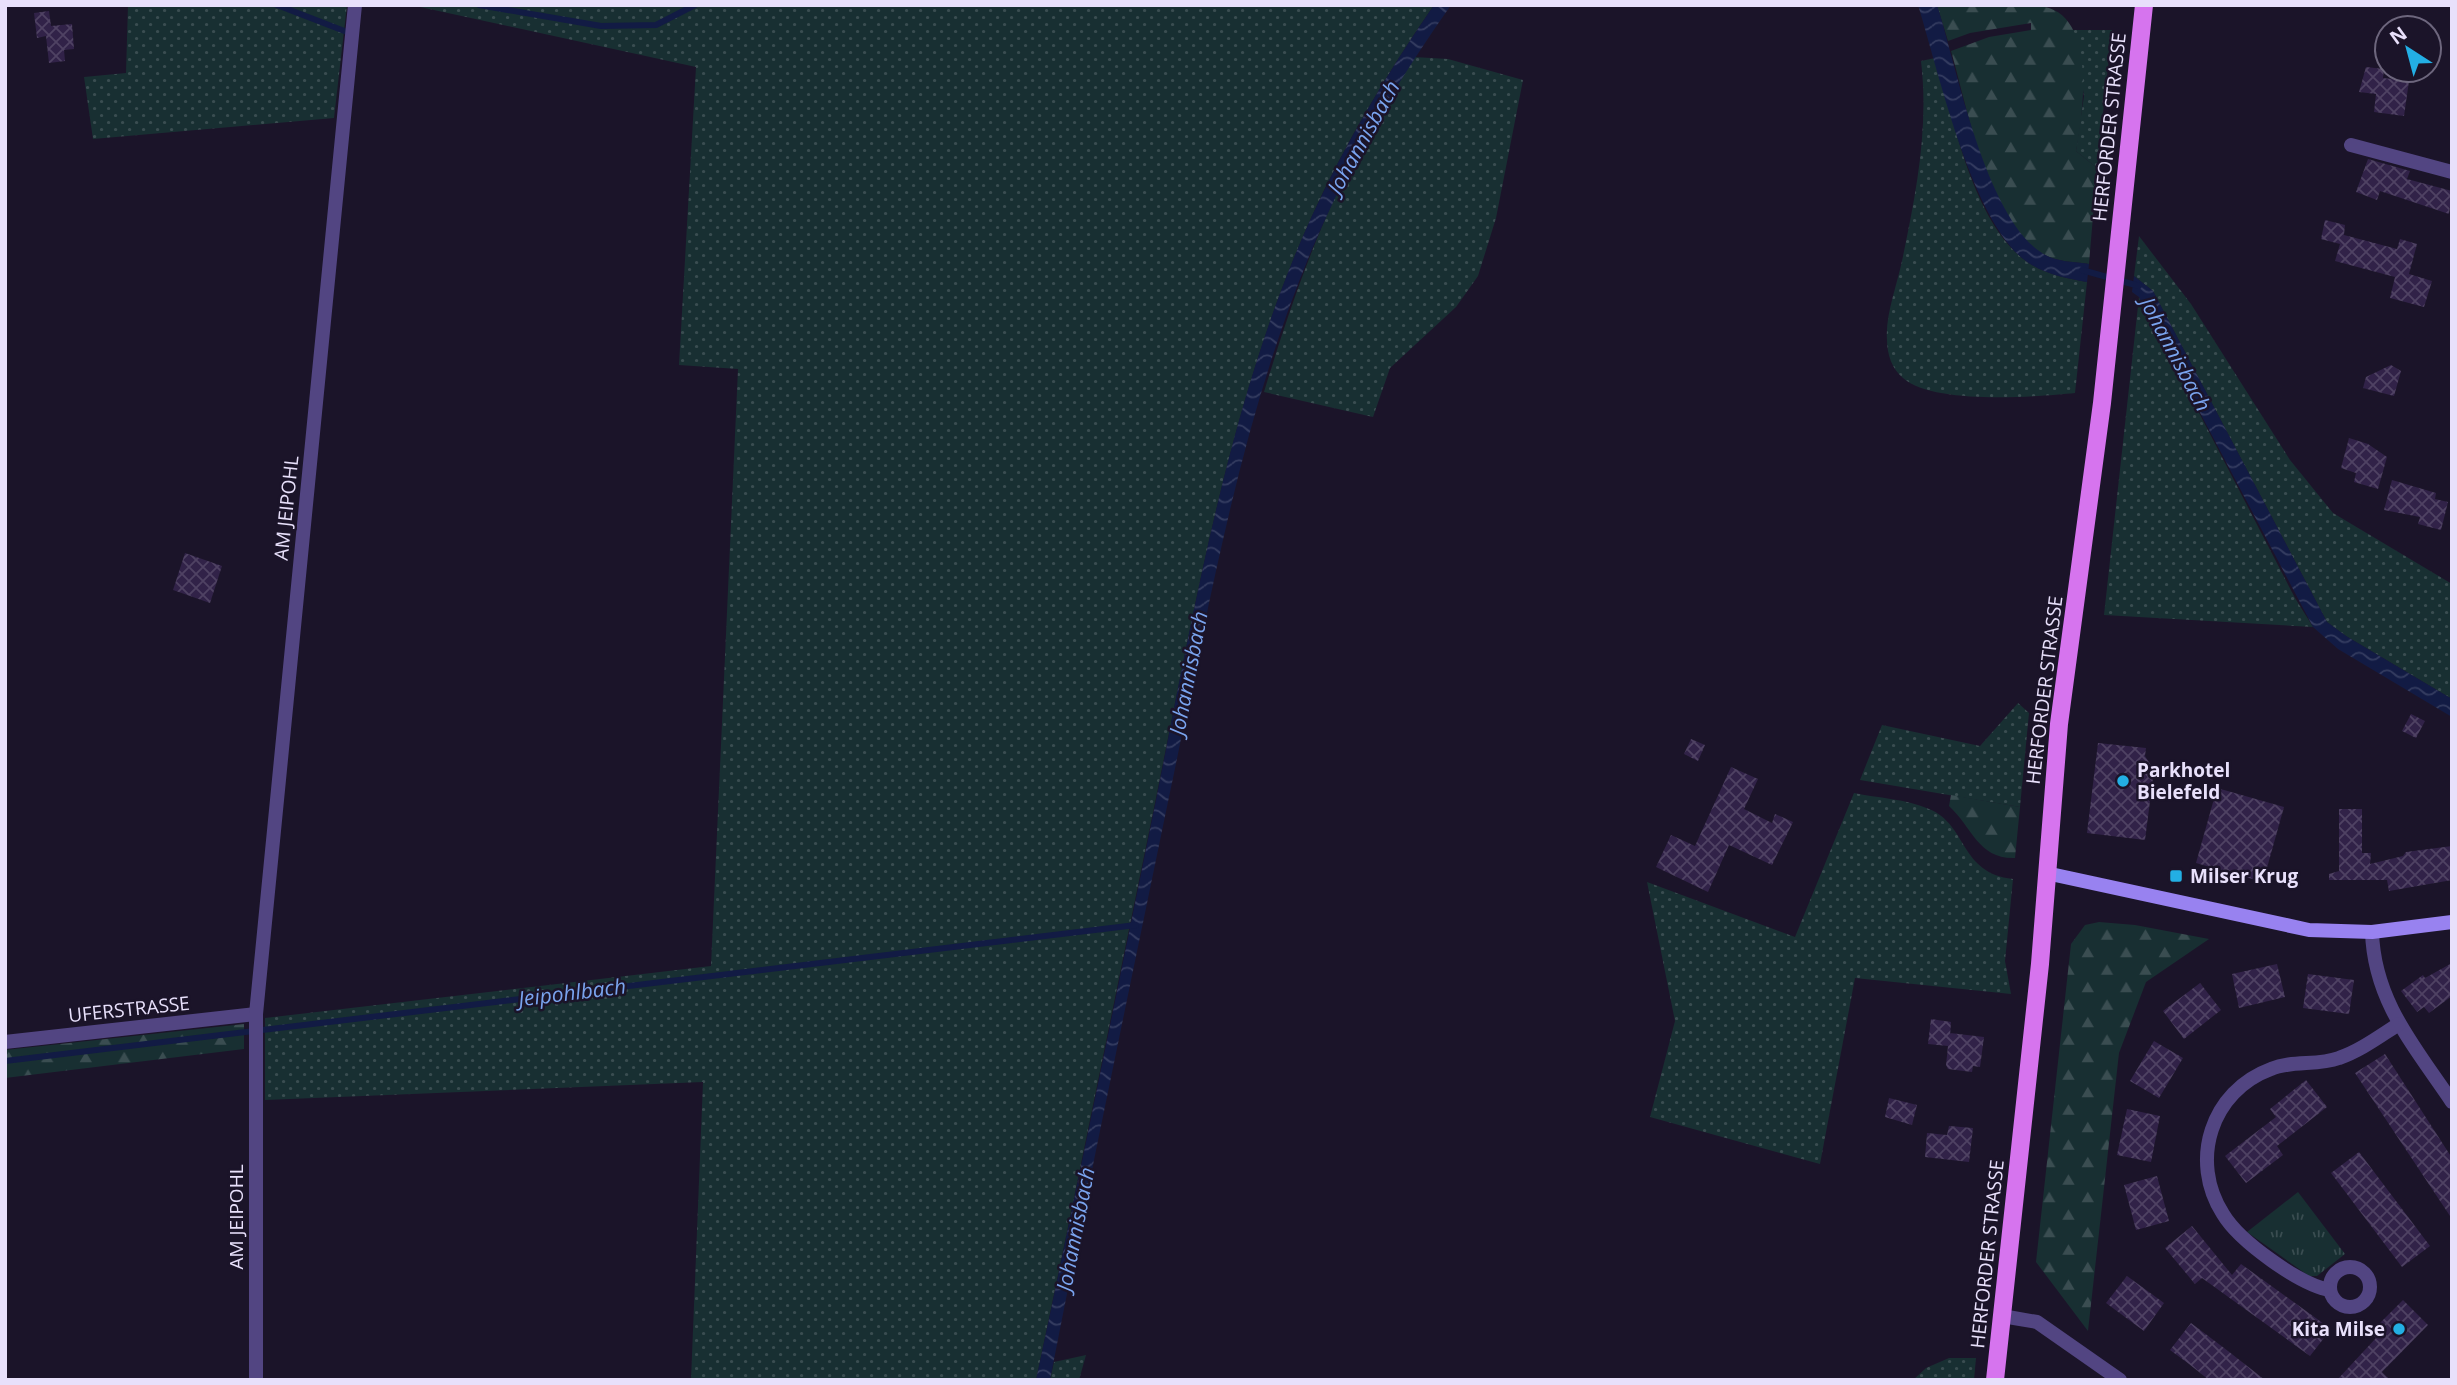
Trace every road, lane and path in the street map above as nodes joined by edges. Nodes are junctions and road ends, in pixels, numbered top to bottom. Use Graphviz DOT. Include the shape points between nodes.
graph roads {
  1 [pos="355,5"];
  2 [pos="2144,5"];
  3 [pos="2351,145"];
  4 [pos="2452,173"];
  5 [pos="2046,873"];
  6 [pos="2452,922"];
  7 [pos="2372,932"];
  8 [pos="256,1014"];
  9 [pos="2399,1024"];
  10 [pos="5,1042"];
  11 [pos="2452,1102"];
  12 [pos="2330,1290"];
  13 [pos="2002,1316"];
  14 [pos="256,1380"];
  15 [pos="1995,1380"];
  16 [pos="2120,1380"];
  1 -- 8 [label="street, AM JEIPOHL"];
  2 -- 5 [label="main road, HERFORDER STRASSE" via="2099,426 2059,724"];
  3 -- 4 [label="street"];
  5 -- 7 [label="main road" via="2284,927"];
  5 -- 13 [label="main road, HERFORDER STRASSE"];
  6 -- 7 [label="main road"];
  7 -- 9 [label="street" via="2374,967"];
  8 -- 10 [label="street, UFERSTRASSE"];
  8 -- 14 [label="street, AM JEIPOHL"];
  9 -- 11 [label="street"];
  9 -- 12 [label="street" via="2340,1058 2283,1065 2252,1078 2223,1106 2209,1136 2209,1184 2227,1221 2301,1278"];
  13 -- 15 [label="main road, HERFORDER STRASSE"];
  13 -- 16 [label="street" via="2037,1322"];
}
